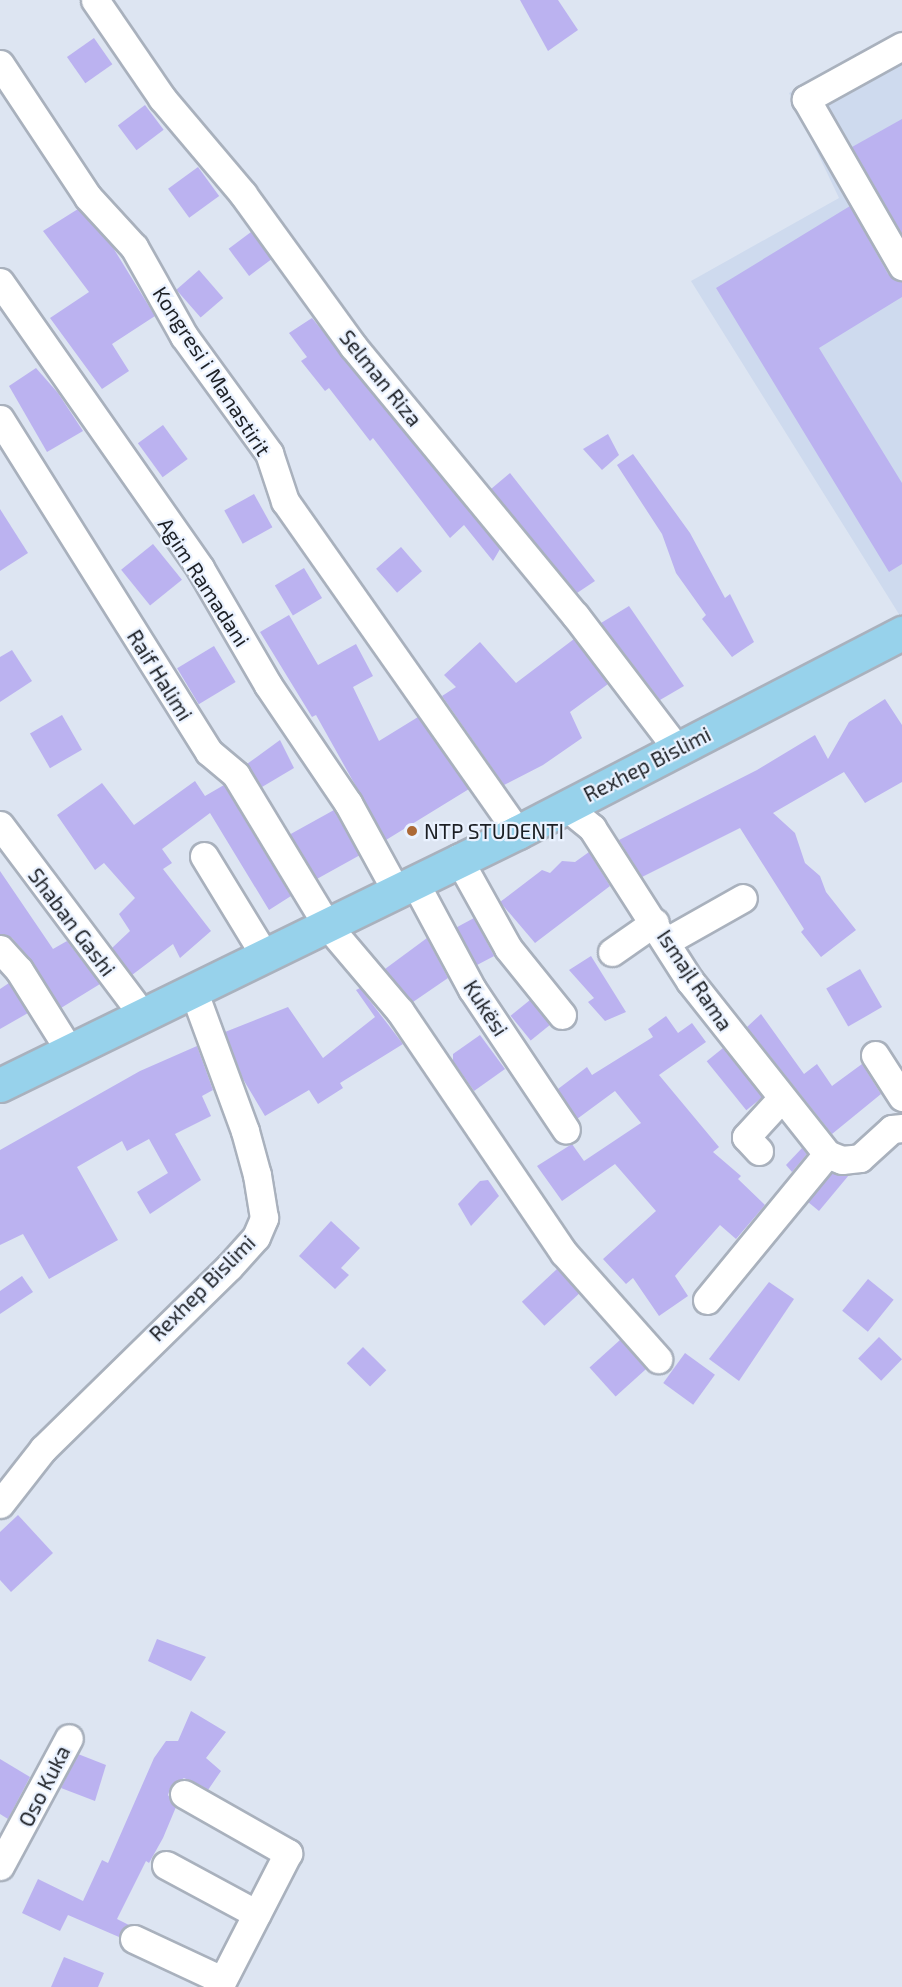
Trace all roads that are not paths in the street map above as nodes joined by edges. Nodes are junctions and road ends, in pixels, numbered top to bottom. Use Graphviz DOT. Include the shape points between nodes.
graph roads {
  1 [pos="95,0"];
  2 [pos="902,46"];
  3 [pos="0,64"];
  4 [pos="902,267"];
  5 [pos="0,282"];
  6 [pos="0,419"];
  7 [pos="902,633"];
  8 [pos="677,749"];
  9 [pos="565,806"];
  10 [pos="0,825"];
  11 [pos="518,832"];
  12 [pos="204,855"];
  13 [pos="458,858"];
  14 [pos="405,885"];
  15 [pos="743,898"];
  16 [pos="327,925"];
  17 [pos="661,931"];
  18 [pos="0,949"];
  19 [pos="612,952"];
  20 [pos="265,956"];
  21 [pos="193,990"];
  22 [pos="562,1015"];
  23 [pos="144,1017"];
  24 [pos="69,1050"];
  25 [pos="875,1055"];
  26 [pos="0,1085"];
  27 [pos="902,1097"];
  28 [pos="781,1100"];
  29 [pos="902,1128"];
  30 [pos="566,1130"];
  31 [pos="759,1151"];
  32 [pos="827,1154"];
  33 [pos="707,1300"];
  34 [pos="658,1359"];
  35 [pos="0,1504"];
  36 [pos="69,1738"];
  37 [pos="184,1794"];
  38 [pos="166,1865"];
  39 [pos="0,1866"];
  40 [pos="257,1914"];
  41 [pos="134,1939"];
  42 [pos="220,1984"];
  1 -- 8 [label="street, Selman Riza" via="162,98 243,194 353,346 575,615"];
  2 -- 4 [label="street" via="806,99"];
  3 -- 11 [label="street, Kongresi i Manastirit" via="88,197 134,247 184,336 269,453 285,501"];
  5 -- 14 [label="street, Agim Ramadani" via="200,568 268,685"];
  6 -- 16 [label="street, Raif Halimi" via="209,752 236,775"];
  7 -- 8 [label="main road, Rexhep Bislimi"];
  8 -- 9 [label="main road, Rexhep Bislimi"];
  9 -- 11 [label="main road, Rexhep Bislimi"];
  9 -- 17 [label="street, Ismajl Rama" via="592,828"];
  10 -- 23 [label="street, Shaban Gashi"];
  11 -- 13 [label="main road, Rexhep Bislimi"];
  12 -- 20 [label="street"];
  13 -- 14 [label="main road, Rexhep Bislimi"];
  13 -- 22 [label="street" via="508,948"];
  14 -- 16 [label="main road, Rexhep Bislimi"];
  14 -- 30 [label="street, Kukësi"];
  15 -- 17 [label="street"];
  16 -- 20 [label="main road, Rexhep Bislimi"];
  16 -- 34 [label="street" via="400,1011 564,1253"];
  17 -- 19 [label="street"];
  17 -- 28 [label="street, Ismajl Rama" via="690,981"];
  18 -- 24 [label="street" via="19,970"];
  20 -- 21 [label="main road, Rexhep Bislimi"];
  21 -- 23 [label="main road, Rexhep Bislimi"];
  21 -- 35 [label="street, Rexhep Bislimi" via="244,1131 264,1218 256,1237 229,1267 51,1441"];
  23 -- 24 [label="main road, Rexhep Bislimi"];
  24 -- 26 [label="main road, Rexhep Bislimi"];
  25 -- 27 [label="street"];
  28 -- 31 [label="street" via="746,1137"];
  28 -- 32 [label="street, Ismajl Rama"];
  29 -- 32 [label="street" via="892,1129 860,1158 842,1160"];
  32 -- 33 [label="street"];
  36 -- 39 [label="street, Oso Kuka"];
  37 -- 40 [label="street" via="288,1853"];
  38 -- 40 [label="street"];
  40 -- 42 [label="street"];
  41 -- 42 [label="street"];
}
